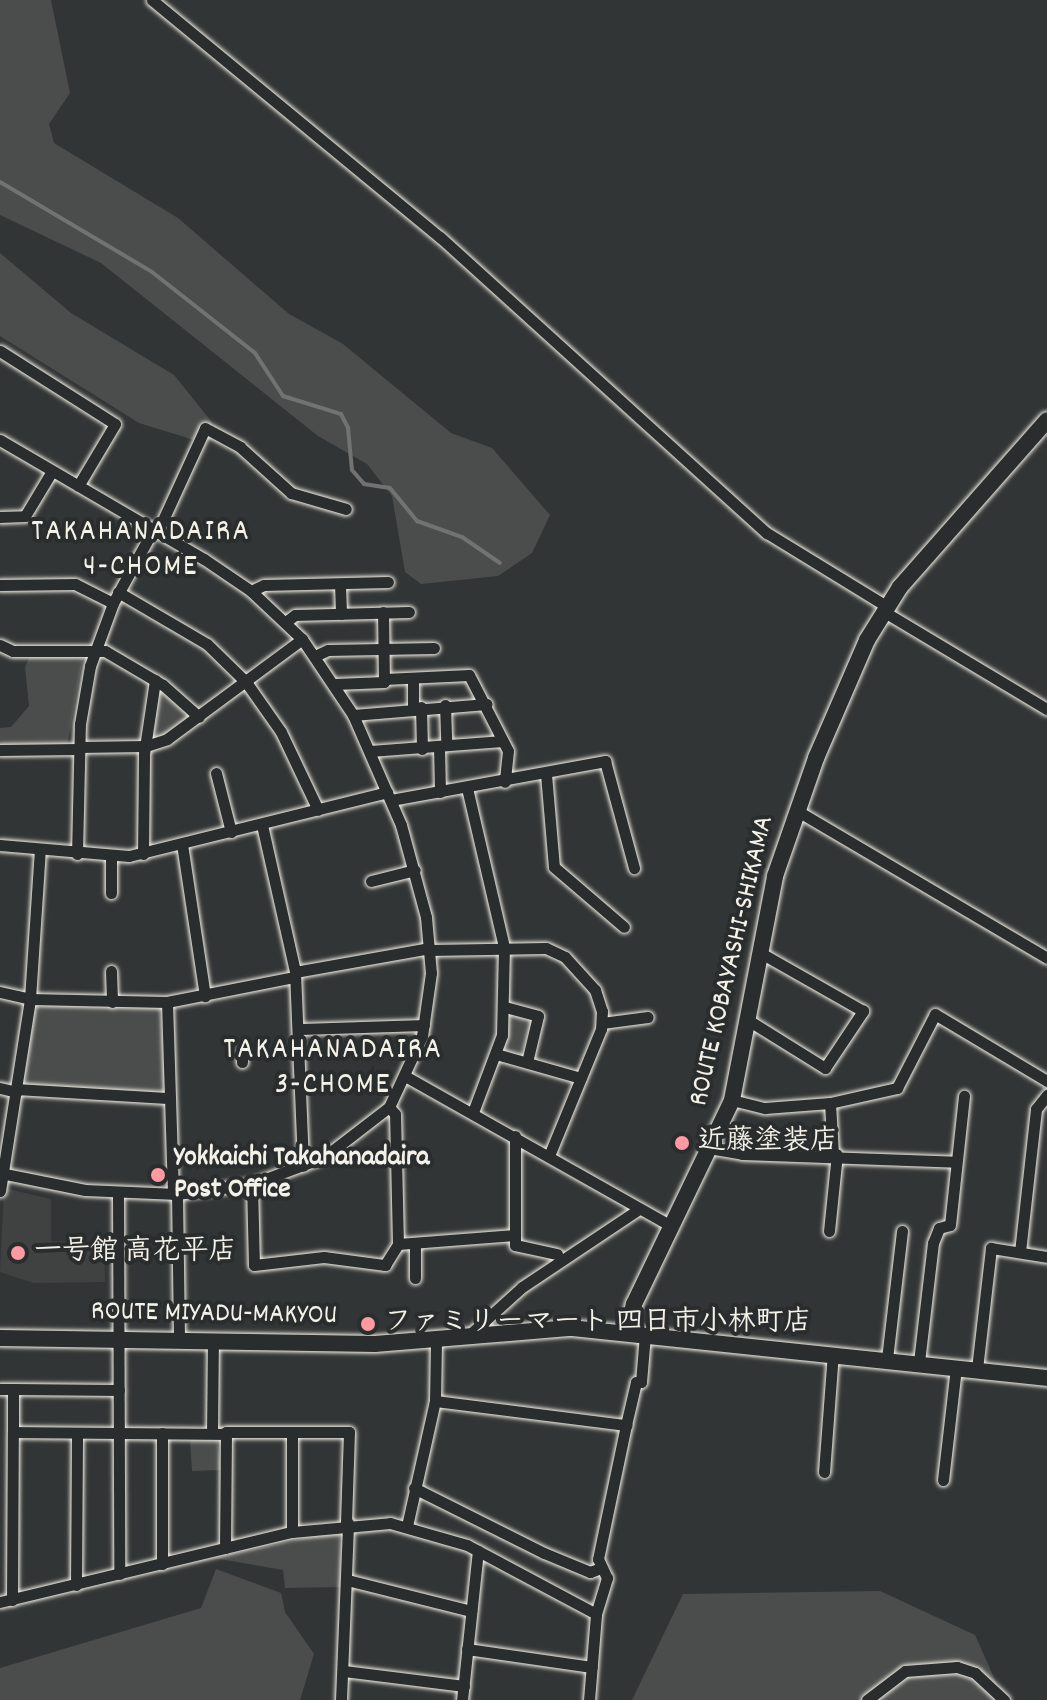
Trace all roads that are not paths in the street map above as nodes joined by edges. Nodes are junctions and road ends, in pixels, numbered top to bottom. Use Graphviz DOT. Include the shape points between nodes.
graph roads {
  1 [pos="152,0"];
  2 [pos="0,351"];
  3 [pos="1047,420"];
  4 [pos="0,440"];
  5 [pos="52,471"];
  6 [pos="78,486"];
  7 [pos="346,509"];
  8 [pos="0,517"];
  9 [pos="155,531"];
  10 [pos="388,582"];
  11 [pos="340,584"];
  12 [pos="0,585"];
  13 [pos="251,591"];
  14 [pos="118,592"];
  15 [pos="113,603"];
  16 [pos="885,608"];
  17 [pos="383,612"];
  18 [pos="409,612"];
  19 [pos="341,614"];
  20 [pos="287,621"];
  21 [pos="302,639"];
  22 [pos="0,645"];
  23 [pos="434,648"];
  24 [pos="384,649"];
  25 [pos="94,650"];
  26 [pos="315,656"];
  27 [pos="384,679"];
  28 [pos="413,679"];
  29 [pos="155,680"];
  30 [pos="246,682"];
  31 [pos="335,684"];
  32 [pos="487,704"];
  33 [pos="445,705"];
  34 [pos="417,707"];
  35 [pos="1047,709"];
  36 [pos="353,715"];
  37 [pos="199,717"];
  38 [pos="503,741"];
  39 [pos="442,745"];
  40 [pos="146,746"];
  41 [pos="79,748"];
  42 [pos="422,749"];
  43 [pos="0,750"];
  44 [pos="370,751"];
  45 [pos="216,773"];
  46 [pos="546,774"];
  47 [pos="505,782"];
  48 [pos="467,788"];
  49 [pos="440,792"];
  50 [pos="389,796"];
  51 [pos="318,810"];
  52 [pos="796,810"];
  53 [pos="262,825"];
  54 [pos="231,832"];
  55 [pos="182,844"];
  56 [pos="0,845"];
  57 [pos="40,849"];
  58 [pos="77,854"];
  59 [pos="143,854"];
  60 [pos="111,857"];
  61 [pos="634,868"];
  62 [pos="415,870"];
  63 [pos="371,881"];
  64 [pos="111,893"];
  65 [pos="624,927"];
  66 [pos="504,947"];
  67 [pos="430,949"];
  68 [pos="761,953"];
  69 [pos="1047,958"];
  70 [pos="111,971"];
  71 [pos="295,975"];
  72 [pos="0,992"];
  73 [pos="205,996"];
  74 [pos="30,999"];
  75 [pos="112,1002"];
  76 [pos="167,1002"];
  77 [pos="505,1007"];
  78 [pos="648,1017"];
  79 [pos="748,1020"];
  80 [pos="602,1023"];
  81 [pos="424,1025"];
  82 [pos="301,1029"];
  83 [pos="496,1054"];
  84 [pos="527,1062"];
  85 [pos="405,1076"];
  86 [pos="581,1078"];
  87 [pos="1047,1081"];
  88 [pos="0,1088"];
  89 [pos="17,1091"];
  90 [pos="1047,1095"];
  91 [pos="964,1096"];
  92 [pos="170,1098"];
  93 [pos="732,1100"];
  94 [pos="830,1103"];
  95 [pos="389,1107"];
  96 [pos="473,1112"];
  97 [pos="515,1136"];
  98 [pos="709,1148"];
  99 [pos="835,1154"];
  100 [pos="549,1156"];
  101 [pos="956,1162"];
  102 [pos="303,1166"];
  103 [pos="2,1173"];
  104 [pos="252,1184"];
  105 [pos="0,1191"];
  106 [pos="118,1194"];
  107 [pos="175,1194"];
  108 [pos="639,1209"];
  109 [pos="671,1226"];
  110 [pos="829,1231"];
  111 [pos="902,1231"];
  112 [pos="515,1235"];
  113 [pos="398,1244"];
  114 [pos="415,1244"];
  115 [pos="1020,1252"];
  116 [pos="557,1254"];
  117 [pos="1047,1257"];
  118 [pos="415,1278"];
  119 [pos="627,1332"];
  120 [pos="645,1334"];
  121 [pos="468,1336"];
  122 [pos="0,1338"];
  123 [pos="120,1340"];
  124 [pos="179,1341"];
  125 [pos="213,1341"];
  126 [pos="436,1341"];
  127 [pos="833,1353"];
  128 [pos="887,1359"];
  129 [pos="919,1362"];
  130 [pos="956,1367"];
  131 [pos="977,1369"];
  132 [pos="1047,1378"];
  133 [pos="0,1389"];
  134 [pos="13,1389"];
  135 [pos="119,1390"];
  136 [pos="435,1401"];
  137 [pos="626,1425"];
  138 [pos="13,1432"];
  139 [pos="292,1432"];
  140 [pos="77,1433"];
  141 [pos="119,1433"];
  142 [pos="162,1433"];
  143 [pos="218,1434"];
  144 [pos="6,1465"];
  145 [pos="824,1472"];
  146 [pos="943,1480"];
  147 [pos="414,1488"];
  148 [pos="347,1523"];
  149 [pos="407,1526"];
  150 [pos="292,1532"];
  151 [pos="225,1548"];
  152 [pos="478,1551"];
  153 [pos="162,1564"];
  154 [pos="601,1568"];
  155 [pos="119,1574"];
  156 [pos="347,1580"];
  157 [pos="76,1585"];
  158 [pos="6,1601"];
  159 [pos="471,1611"];
  160 [pos="596,1614"];
  161 [pos="467,1649"];
  162 [pos="592,1667"];
  163 [pos="344,1671"];
  164 [pos="464,1686"];
  165 [pos="341,1700"];
  166 [pos="462,1700"];
  167 [pos="589,1700"];
  168 [pos="867,1700"];
  169 [pos="1004,1700"];
  1 -- 16 [label="street" via="440,237 767,533"];
  2 -- 6 [label="street" via="115,424"];
  3 -- 16 [label="main road, ROUTE KOBAYASHI-SHIKAMA"];
  4 -- 5 [label="street"];
  5 -- 6 [label="street"];
  5 -- 8 [label="street" via="25,516"];
  6 -- 9 [label="street"];
  7 -- 9 [label="street" via="291,493 240,447 205,428"];
  9 -- 13 [label="street"];
  9 -- 14 [label="street"];
  10 -- 11 [label="street"];
  11 -- 13 [label="street" via="264,585"];
  11 -- 19 [label="street"];
  12 -- 15 [label="street" via="69,583"];
  13 -- 20 [label="street"];
  14 -- 15 [label="street"];
  14 -- 30 [label="street" via="207,644"];
  15 -- 25 [label="street"];
  16 -- 35 [label="street"];
  16 -- 52 [label="main road, ROUTE KOBAYASHI-SHIKAMA"];
  17 -- 18 [label="street"];
  17 -- 19 [label="street"];
  17 -- 24 [label="street"];
  19 -- 20 [label="street" via="295,615"];
  20 -- 21 [label="street"];
  21 -- 26 [label="street"];
  21 -- 30 [label="street"];
  22 -- 25 [label="street" via="13,651"];
  23 -- 24 [label="street"];
  24 -- 26 [label="street" via="328,650"];
  24 -- 27 [label="street"];
  25 -- 29 [label="street"];
  25 -- 41 [label="street"];
  26 -- 31 [label="street"];
  27 -- 28 [label="street"];
  27 -- 31 [label="street"];
  28 -- 32 [label="street" via="469,675"];
  28 -- 34 [label="street"];
  29 -- 37 [label="street"];
  29 -- 40 [label="street"];
  30 -- 37 [label="street"];
  30 -- 51 [label="street" via="281,732"];
  31 -- 36 [label="street"];
  32 -- 33 [label="street"];
  32 -- 38 [label="street"];
  33 -- 34 [label="street"];
  33 -- 39 [label="street"];
  34 -- 36 [label="street" via="410,713"];
  34 -- 42 [label="street"];
  36 -- 44 [label="street"];
  37 -- 40 [label="street"];
  38 -- 39 [label="street"];
  38 -- 47 [label="street" via="508,751"];
  39 -- 42 [label="street"];
  39 -- 49 [label="street"];
  40 -- 41 [label="street"];
  40 -- 59 [label="street"];
  41 -- 43 [label="street"];
  41 -- 58 [label="street"];
  42 -- 44 [label="street"];
  44 -- 50 [label="street"];
  45 -- 54 [label="street"];
  46 -- 47 [label="street"];
  46 -- 61 [label="street" via="605,761"];
  46 -- 65 [label="street" via="554,867"];
  47 -- 48 [label="street"];
  48 -- 49 [label="street"];
  48 -- 66 [label="street"];
  49 -- 50 [label="street"];
  50 -- 51 [label="street"];
  50 -- 62 [label="street"];
  51 -- 53 [label="street"];
  52 -- 68 [label="main road, ROUTE KOBAYASHI-SHIKAMA" via="775,876"];
  52 -- 69 [label="street"];
  53 -- 54 [label="street"];
  53 -- 71 [label="street"];
  54 -- 55 [label="street"];
  55 -- 59 [label="street"];
  55 -- 73 [label="street"];
  56 -- 57 [label="street"];
  57 -- 58 [label="street"];
  57 -- 74 [label="street"];
  58 -- 60 [label="street"];
  59 -- 60 [label="street"];
  60 -- 64 [label="street"];
  62 -- 63 [label="street"];
  62 -- 67 [label="street"];
  66 -- 67 [label="street"];
  66 -- 77 [label="street"];
  66 -- 80 [label="street" via="546,948 565,957 595,990"];
  67 -- 71 [label="street"];
  67 -- 81 [label="street"];
  68 -- 79 [label="main road, ROUTE KOBAYASHI-SHIKAMA"];
  68 -- 79 [label="street" via="863,1011 825,1068"];
  70 -- 75 [label="street"];
  71 -- 73 [label="street"];
  71 -- 82 [label="street"];
  72 -- 74 [label="street"];
  73 -- 76 [label="street"];
  74 -- 75 [label="street"];
  74 -- 89 [label="street"];
  75 -- 76 [label="street"];
  76 -- 92 [label="street"];
  77 -- 83 [label="street"];
  77 -- 84 [label="street" via="538,1016"];
  78 -- 80 [label="street"];
  79 -- 93 [label="main road, ROUTE KOBAYASHI-SHIKAMA"];
  80 -- 86 [label="street"];
  81 -- 82 [label="street"];
  81 -- 85 [label="street"];
  82 -- 102 [label="street"];
  83 -- 84 [label="street"];
  83 -- 96 [label="street"];
  84 -- 86 [label="street"];
  85 -- 95 [label="street"];
  85 -- 96 [label="street"];
  86 -- 100 [label="street"];
  87 -- 94 [label="street" via="935,1014 897,1088"];
  88 -- 89 [label="street"];
  89 -- 92 [label="street"];
  89 -- 103 [label="street"];
  90 -- 115 [label="street" via="1036,1109"];
  91 -- 101 [label="street"];
  92 -- 107 [label="street"];
  93 -- 94 [label="street" via="765,1108"];
  93 -- 98 [label="main road, ROUTE KOBAYASHI-SHIKAMA"];
  94 -- 99 [label="street"];
  95 -- 102 [label="street" via="346,1144"];
  95 -- 113 [label="street" via="395,1114"];
  96 -- 97 [label="street"];
  97 -- 100 [label="street"];
  97 -- 112 [label="street"];
  98 -- 99 [label="street" via="742,1154"];
  98 -- 109 [label="main road, ROUTE KOBAYASHI-SHIKAMA"];
  99 -- 101 [label="street"];
  99 -- 110 [label="street"];
  100 -- 108 [label="street"];
  101 -- 129 [label="street" via="950,1225 939,1228 933,1243"];
  102 -- 104 [label="street"];
  103 -- 105 [label="street"];
  103 -- 106 [label="street"];
  104 -- 107 [label="street"];
  104 -- 113 [label="street" via="254,1265 324,1257 380,1267 392,1260"];
  106 -- 107 [label="street"];
  106 -- 123 [label="street"];
  107 -- 124 [label="street"];
  108 -- 109 [label="street"];
  108 -- 121 [label="street" via="522,1287"];
  109 -- 119 [label="main road, ROUTE KOBAYASHI-SHIKAMA"];
  111 -- 128 [label="street"];
  112 -- 114 [label="street" via="452,1236 452,1244"];
  112 -- 116 [label="street" via="515,1245"];
  113 -- 114 [label="street"];
  114 -- 118 [label="street"];
  115 -- 117 [label="street"];
  115 -- 131 [label="street" via="991,1248"];
  119 -- 120 [label="main road, ROUTE MIYADU-MAKYOU"];
  119 -- 121 [label="main road, ROUTE MIYADU-MAKYOU" via="528,1329"];
  120 -- 127 [label="main road, ROUTE MIYADU-MAKYOU"];
  120 -- 137 [label="street" via="641,1382 636,1382"];
  121 -- 126 [label="main road, ROUTE MIYADU-MAKYOU"];
  122 -- 123 [label="main road, ROUTE MIYADU-MAKYOU"];
  123 -- 124 [label="main road, ROUTE MIYADU-MAKYOU"];
  123 -- 135 [label="street"];
  124 -- 125 [label="main road, ROUTE MIYADU-MAKYOU"];
  125 -- 126 [label="main road, ROUTE MIYADU-MAKYOU"];
  125 -- 143 [label="street"];
  126 -- 136 [label="street"];
  127 -- 128 [label="main road, ROUTE MIYADU-MAKYOU"];
  127 -- 145 [label="street"];
  128 -- 129 [label="main road, ROUTE MIYADU-MAKYOU"];
  129 -- 130 [label="main road, ROUTE MIYADU-MAKYOU"];
  130 -- 131 [label="main road, ROUTE MIYADU-MAKYOU"];
  130 -- 146 [label="street"];
  131 -- 132 [label="main road, ROUTE MIYADU-MAKYOU"];
  133 -- 134 [label="street"];
  134 -- 135 [label="street"];
  134 -- 138 [label="street"];
  135 -- 141 [label="street"];
  136 -- 137 [label="street"];
  136 -- 147 [label="street"];
  137 -- 154 [label="street" via="598,1559"];
  138 -- 140 [label="street"];
  138 -- 144 [label="street"];
  139 -- 143 [label="street"];
  139 -- 148 [label="street" via="349,1432"];
  139 -- 150 [label="street"];
  140 -- 141 [label="street"];
  140 -- 157 [label="street"];
  141 -- 142 [label="street"];
  141 -- 155 [label="street"];
  142 -- 143 [label="street"];
  142 -- 153 [label="street"];
  143 -- 151 [label="street"];
  144 -- 158 [label="street"];
  147 -- 149 [label="street"];
  147 -- 154 [label="street" via="544,1553 590,1572"];
  148 -- 149 [label="street"];
  148 -- 150 [label="street"];
  148 -- 156 [label="street"];
  149 -- 152 [label="street"];
  150 -- 151 [label="street"];
  151 -- 153 [label="street"];
  152 -- 159 [label="street"];
  152 -- 160 [label="street"];
  153 -- 155 [label="street"];
  154 -- 160 [label="street" via="607,1578"];
  155 -- 157 [label="street"];
  156 -- 159 [label="street"];
  156 -- 163 [label="street"];
  157 -- 158 [label="street"];
  159 -- 161 [label="street"];
  160 -- 162 [label="street"];
  161 -- 162 [label="street"];
  161 -- 164 [label="street"];
  162 -- 167 [label="street"];
  163 -- 164 [label="street"];
  163 -- 165 [label="street"];
  164 -- 166 [label="street"];
  168 -- 169 [label="street" via="905,1671 957,1667 975,1673"];
}
